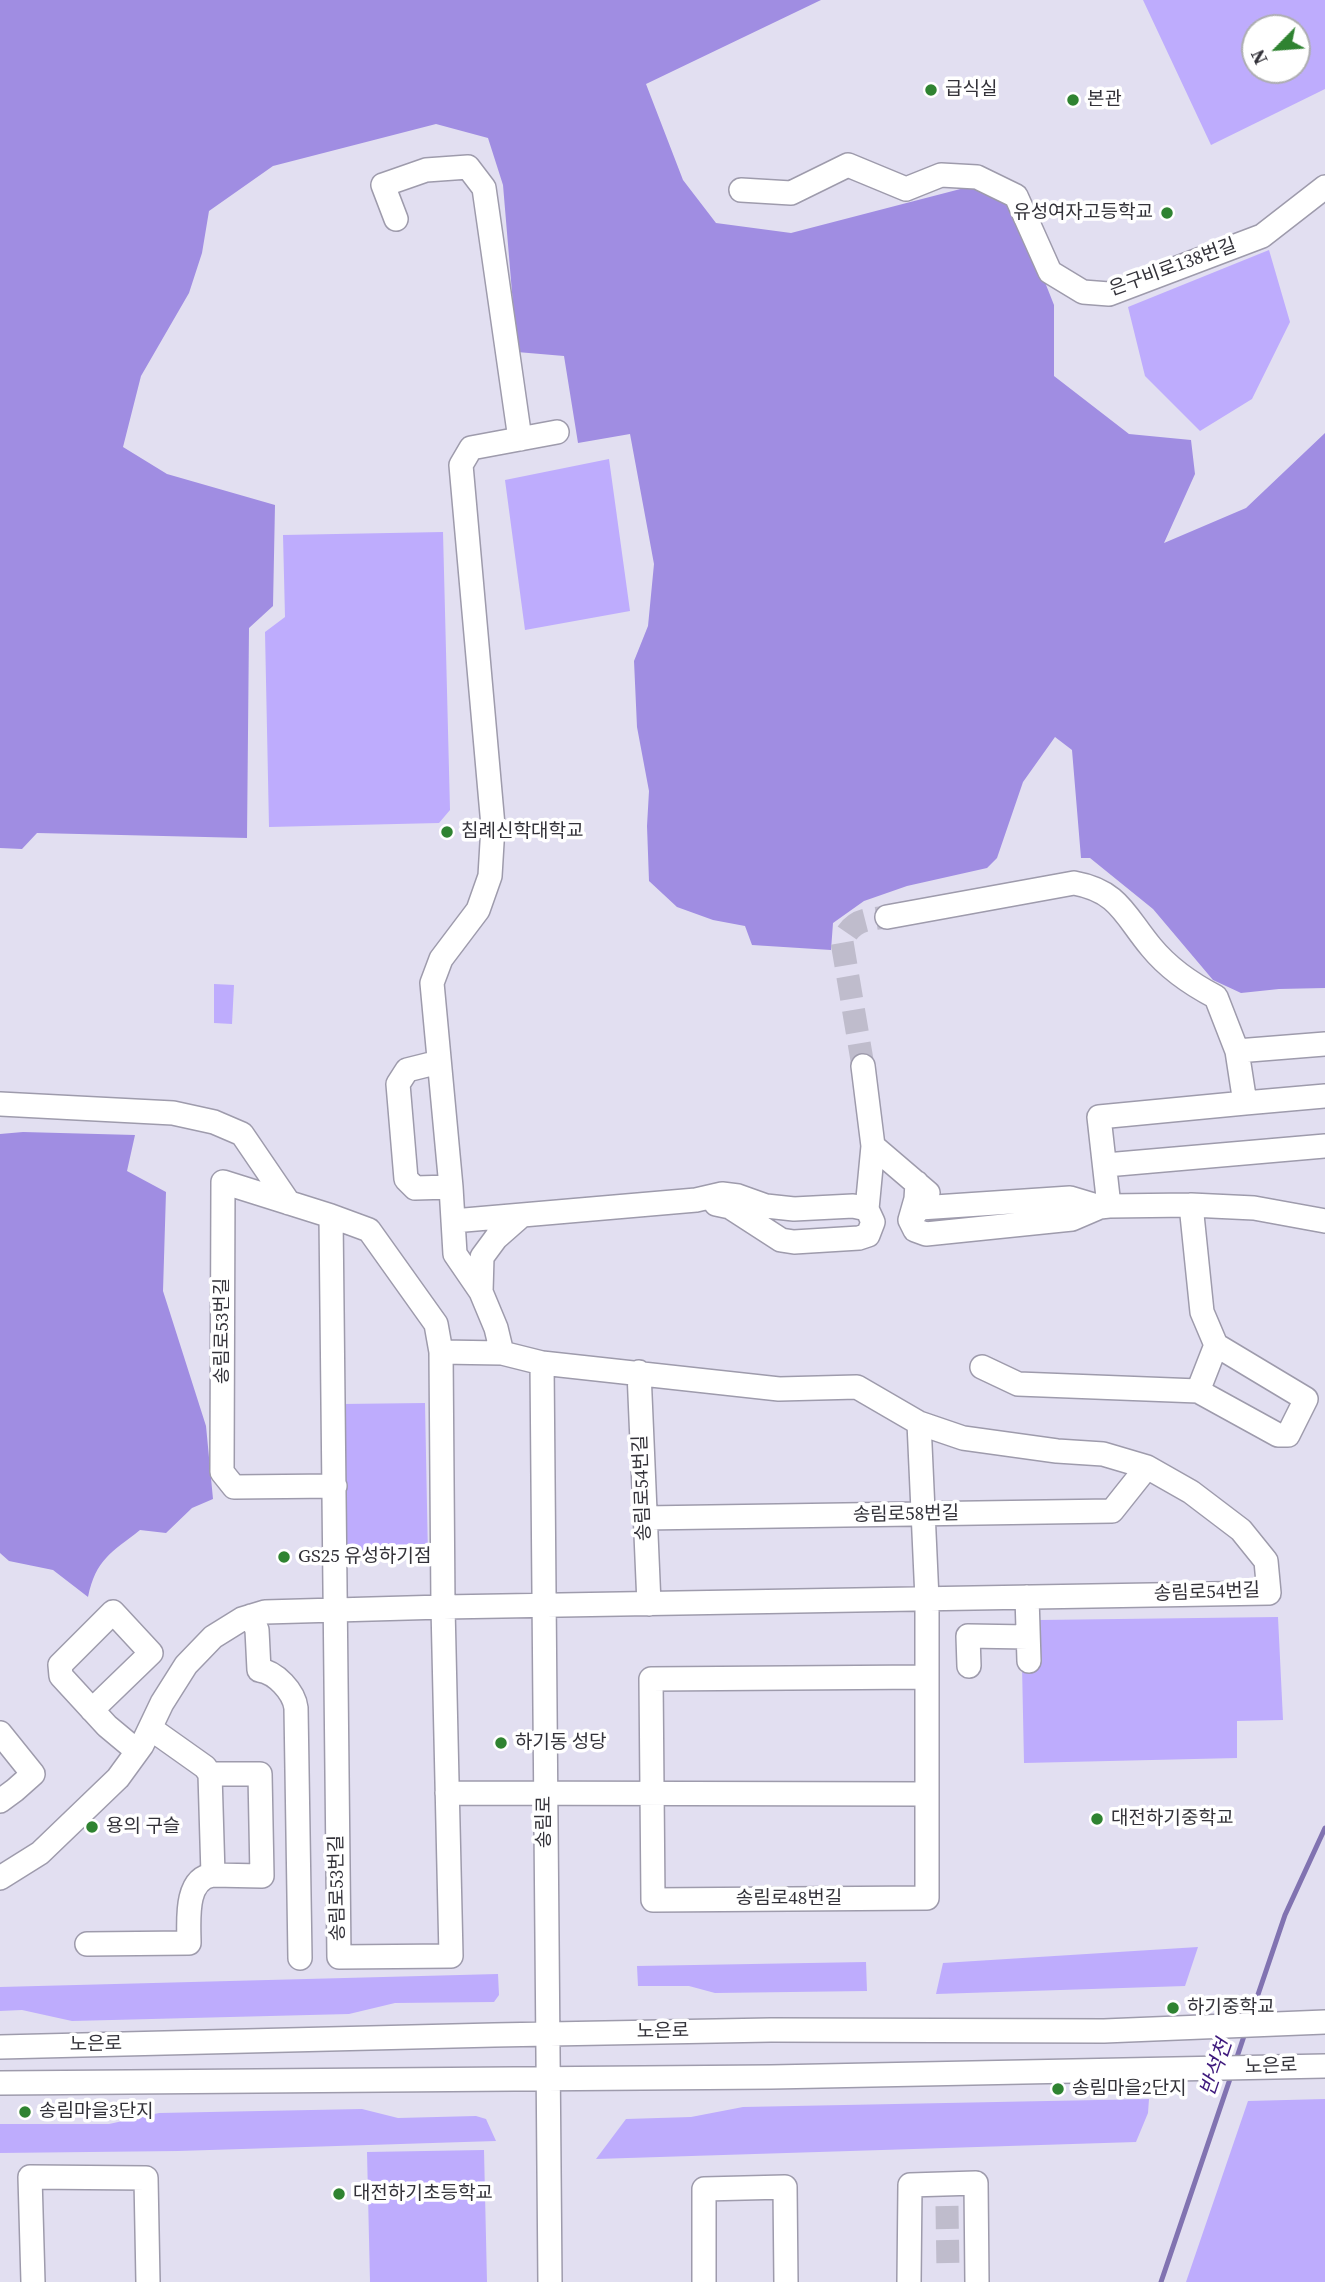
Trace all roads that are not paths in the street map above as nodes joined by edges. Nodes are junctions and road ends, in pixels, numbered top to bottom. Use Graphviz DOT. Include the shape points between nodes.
graph roads {
  1 [pos="1325,187"];
  2 [pos="741,190"];
  3 [pos="397,219"];
  4 [pos="557,432"];
  5 [pos="520,439"];
  6 [pos="887,916"];
  7 [pos="1325,1044"];
  8 [pos="1237,1051"];
  9 [pos="439,1062"];
  10 [pos="863,1066"];
  11 [pos="1325,1096"];
  12 [pos="1245,1103"];
  13 [pos="0,1104"];
  14 [pos="873,1146"];
  15 [pos="1325,1146"];
  16 [pos="1106,1165"];
  17 [pos="917,1183"];
  18 [pos="451,1188"];
  19 [pos="696,1200"];
  20 [pos="289,1203"];
  21 [pos="1191,1205"];
  22 [pos="944,1206"];
  23 [pos="1105,1207"];
  24 [pos="331,1216"];
  25 [pos="521,1216"];
  26 [pos="869,1216"];
  27 [pos="910,1220"];
  28 [pos="453,1221"];
  29 [pos="1325,1222"];
  30 [pos="481,1292"];
  31 [pos="1216,1345"];
  32 [pos="441,1352"];
  33 [pos="502,1353"];
  34 [pos="542,1363"];
  35 [pos="982,1367"];
  36 [pos="639,1372"];
  37 [pos="1198,1391"];
  38 [pos="919,1423"];
  39 [pos="1147,1467"];
  40 [pos="335,1486"];
  41 [pos="923,1515"];
  42 [pos="644,1518"];
  43 [pos="1027,1597"];
  44 [pos="927,1599"];
  45 [pos="649,1604"];
  46 [pos="544,1605"];
  47 [pos="443,1607"];
  48 [pos="334,1609"];
  49 [pos="251,1616"];
  50 [pos="1028,1637"];
  51 [pos="1029,1661"];
  52 [pos="969,1666"];
  53 [pos="927,1677"];
  54 [pos="92,1710"];
  55 [pos="150,1728"];
  56 [pos="0,1733"];
  57 [pos="137,1751"];
  58 [pos="211,1774"];
  59 [pos="447,1793"];
  60 [pos="545,1794"];
  61 [pos="652,1794"];
  62 [pos="926,1794"];
  63 [pos="0,1801"];
  64 [pos="213,1875"];
  65 [pos="0,1878"];
  66 [pos="87,1944"];
  67 [pos="300,1958"];
  68 [pos="1325,2022"];
  69 [pos="546,2034"];
  70 [pos="0,2047"];
  71 [pos="1325,2066"];
  72 [pos="547,2077"];
  73 [pos="0,2083"];
  74 [pos="33,2282"];
  75 [pos="148,2282"];
  76 [pos="550,2282"];
  77 [pos="704,2282"];
  78 [pos="786,2282"];
  79 [pos="909,2282"];
  80 [pos="977,2282"];
  1 -- 2 [label="street, 은구비로138번길" via="1262,236 1109,294 1083,292 1050,272 1016,195 977,177 941,175 906,189 848,166 792,193"];
  3 -- 5 [label="street" via="383,185 426,170 468,167 484,188"];
  4 -- 5 [label="street"];
  5 -- 9 [label="street" via="471,448 461,465 493,826 490,876 478,910 440,959 432,983"];
  6 -- 8 [label="street" via="1074,883 1094,886 1115,901 1168,966 1216,997"];
  7 -- 8 [label="street"];
  8 -- 12 [label="street"];
  9 -- 18 [label="street"];
  9 -- 18 [label="street" via="407,1070 398,1084 406,1179 415,1188"];
  10 -- 14 [label="street"];
  11 -- 12 [label="street"];
  12 -- 16 [label="street" via="1099,1117"];
  13 -- 20 [label="street" via="173,1113 226,1126 242,1134"];
  14 -- 17 [label="street"];
  14 -- 26 [label="street"];
  15 -- 16 [label="street"];
  16 -- 23 [label="street"];
  17 -- 22 [label="street"];
  17 -- 27 [label="street"];
  18 -- 28 [label="street"];
  19 -- 25 [label="street"];
  19 -- 26 [label="street" via="722,1194 794,1209 853,1206"];
  19 -- 26 [label="street" via="730,1207 781,1240 794,1242 868,1235"];
  20 -- 24 [label="street, 송림로53번길"];
  20 -- 40 [label="street, 송림로53번길" via="223,1182 222,1472 234,1487"];
  21 -- 23 [label="street"];
  21 -- 29 [label="street" via="1254,1208"];
  21 -- 31 [label="street" via="1202,1312"];
  22 -- 23 [label="street" via="1070,1198"];
  22 -- 27 [label="street" via="920,1208"];
  23 -- 27 [label="street" via="1072,1219 926,1234 915,1230"];
  24 -- 32 [label="street, 송림로53번길" via="369,1230 436,1324"];
  24 -- 40 [label="street, 송림로53번길"];
  25 -- 28 [label="street"];
  25 -- 30 [label="street" via="482,1257"];
  26 -- 27 [label="street"];
  28 -- 30 [label="street" via="455,1254"];
  30 -- 33 [label="street"];
  31 -- 37 [label="street"];
  31 -- 37 [label="street" via="1306,1399 1288,1435 1278,1435"];
  32 -- 33 [label="street"];
  32 -- 47 [label="street, 송림로53번길"];
  33 -- 34 [label="street"];
  34 -- 36 [label="street, 송림로54번길"];
  34 -- 46 [label="street, 송림로"];
  35 -- 37 [label="street" via="1018,1384"];
  36 -- 38 [label="street, 송림로54번길" via="779,1389 857,1387"];
  36 -- 42 [label="street, 송림로54번길"];
  38 -- 39 [label="street, 송림로54번길" via="963,1438 1103,1454"];
  38 -- 41 [label="street, 송림로48번길"];
  39 -- 41 [label="street, 송림로58번길" via="1112,1511"];
  39 -- 43 [label="street, 송림로54번길" via="1191,1492 1241,1530 1266,1561 1269,1593"];
  40 -- 48 [label="street, 송림로53번길"];
  41 -- 42 [label="street, 송림로58번길"];
  41 -- 44 [label="street, 송림로48번길"];
  42 -- 45 [label="street, 송림로54번길"];
  43 -- 44 [label="street, 송림로54번길"];
  43 -- 50 [label="street"];
  44 -- 45 [label="street, 송림로54번길"];
  44 -- 53 [label="street, 송림로48번길"];
  45 -- 46 [label="street, 송림로54번길"];
  46 -- 47 [label="street"];
  46 -- 60 [label="street, 송림로"];
  47 -- 48 [label="street"];
  47 -- 59 [label="street, 송림로53번길"];
  48 -- 49 [label="street"];
  48 -- 59 [label="street, 송림로53번길" via="339,1957 451,1956"];
  49 -- 55 [label="street" via="213,1637 186,1665"];
  49 -- 67 [label="street" via="257,1630 259,1670 269,1671 286,1688 296,1708"];
  50 -- 51 [label="street"];
  50 -- 52 [label="street" via="968,1636"];
  53 -- 61 [label="street, 송림로48번길" via="651,1679"];
  53 -- 62 [label="street, 송림로48번길"];
  54 -- 57 [label="street"];
  55 -- 57 [label="street"];
  55 -- 58 [label="street"];
  56 -- 63 [label="street" via="33,1773"];
  57 -- 65 [label="street" via="118,1778 40,1853"];
  58 -- 64 [label="street"];
  58 -- 64 [label="street" via="260,1774 262,1875"];
  59 -- 60 [label="street"];
  60 -- 61 [label="street"];
  60 -- 69 [label="street, 송림로"];
  61 -- 62 [label="street"];
  61 -- 62 [label="street, 송림로48번길" via="653,1900 928,1898"];
  64 -- 66 [label="street" via="196,1886 190,1900 188,1943"];
  68 -- 69 [label="street, 노은로" via="1104,2031"];
  69 -- 70 [label="street, 노은로"];
  69 -- 72 [label="street, 송림로"];
  71 -- 72 [label="street, 노은로"];
  72 -- 73 [label="street, 노은로"];
  72 -- 76 [label="street, 송림로"];
  74 -- 75 [label="street" via="30,2177 146,2178"];
  77 -- 78 [label="street" via="704,2189 785,2187"];
  79 -- 80 [label="street" via="910,2185 946,2195 976,2183"];
}
